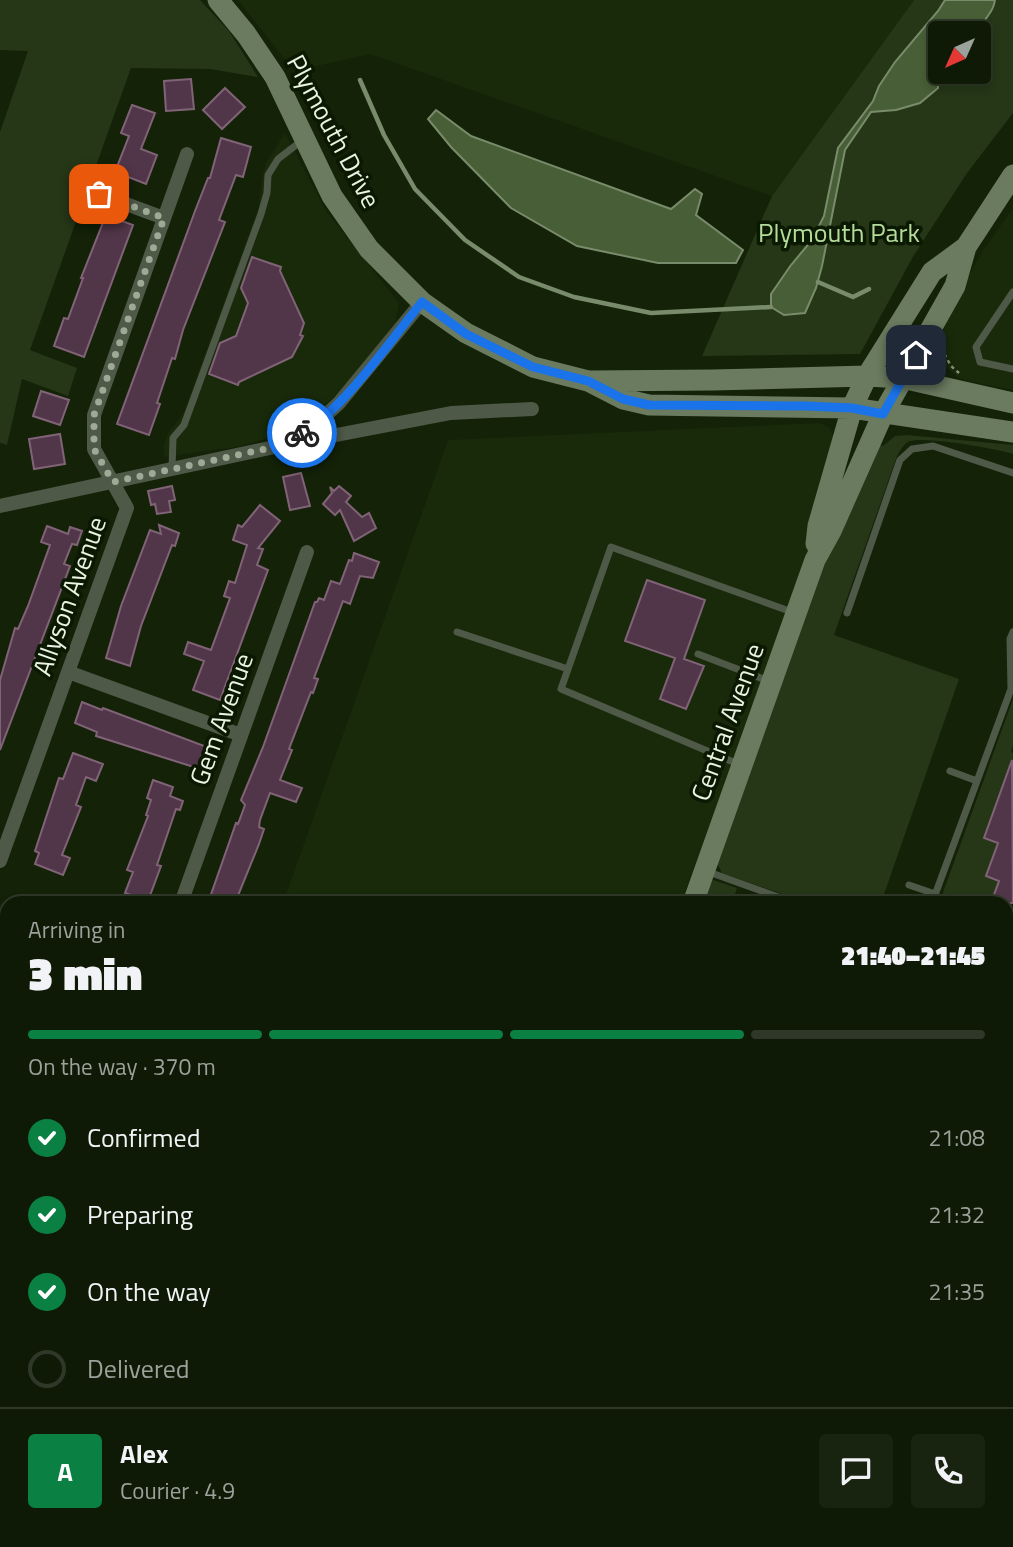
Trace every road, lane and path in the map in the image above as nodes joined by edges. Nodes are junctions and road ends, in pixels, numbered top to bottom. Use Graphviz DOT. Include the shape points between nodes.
graph roads {
  1 [pos="218,0"];
  2 [pos="304,139"];
  3 [pos="187,153"];
  4 [pos="1013,175"];
  5 [pos="99,194"];
  6 [pos="164,218"];
  7 [pos="966,247"];
  8 [pos="1013,292"];
  9 [pos="422,302"];
  10 [pos="941,347"];
  11 [pos="1013,369"];
  12 [pos="867,376"];
  13 [pos="964,377"];
  14 [pos="902,378"];
  15 [pos="588,381"];
  16 [pos="1013,402"];
  17 [pos="852,408"];
  18 [pos="532,409"];
  19 [pos="883,414"];
  20 [pos="1013,432"];
  21 [pos="279,446"];
  22 [pos="172,469"];
  23 [pos="1013,473"];
  24 [pos="113,482"];
  25 [pos="0,506"];
  26 [pos="307,552"];
  27 [pos="815,560"];
  28 [pos="796,614"];
  29 [pos="847,614"];
  30 [pos="457,632"];
  31 [pos="1013,632"];
  32 [pos="698,654"];
  33 [pos="568,669"];
  34 [pos="68,671"];
  35 [pos="771,682"];
  36 [pos="241,735"];
  37 [pos="742,765"];
  38 [pos="950,771"];
  39 [pos="977,781"];
  40 [pos="0,861"];
  41 [pos="704,870"];
  42 [pos="909,885"];
  43 [pos="935,894"];
  44 [pos="184,896"];
  45 [pos="695,896"];
  46 [pos="776,896"];
  1 -- 2 [label="street, Plymouth Drive" via="275,77"];
  2 -- 9 [label="street, Plymouth Drive" via="332,196 369,249"];
  2 -- 22 [label="lane" via="278,159 268,175 261,214 184,425 173,438"];
  3 -- 6 [label="street, Allyson Avenue"];
  4 -- 7 [label="street, Central Avenue"];
  5 -- 6 [label="street"];
  6 -- 24 [label="street, Allyson Avenue" via="94,415 94,449"];
  7 -- 12 [label="street, Central Avenue" via="932,272"];
  7 -- 14 [label="street, Central Avenue" via="955,286"];
  8 -- 11 [label="lane" via="976,347 980,362"];
  9 -- 15 [label="street, Plymouth Drive" via="466,334 533,367"];
  9 -- 21 [label="street" via="339,403"];
  10 -- 13 [label="path" via="951,366"];
  12 -- 14 [label="street, Plymouth Drive"];
  12 -- 15 [label="street, Plymouth Drive"];
  12 -- 17 [label="street, Central Avenue"];
  14 -- 16 [label="street, Plymouth Drive"];
  14 -- 19 [label="street, Central Avenue"];
  15 -- 17 [label="street, Plymouth Drive" via="623,399 649,405"];
  17 -- 19 [label="street, Plymouth Drive"];
  17 -- 27 [label="street, Central Avenue" via="818,526"];
  18 -- 21 [label="street" via="451,413"];
  19 -- 20 [label="street, Plymouth Drive"];
  19 -- 27 [label="street, Central Avenue"];
  21 -- 22 [label="street"];
  22 -- 24 [label="street"];
  23 -- 29 [label="lane" via="933,446 912,449 900,460"];
  24 -- 25 [label="street"];
  24 -- 34 [label="street, Allyson Avenue" via="127,508"];
  26 -- 36 [label="street, Gem Avenue"];
  27 -- 28 [label="street, Central Avenue"];
  28 -- 33 [label="lane" via="611,547"];
  28 -- 35 [label="street, Central Avenue"];
  30 -- 33 [label="lane"];
  31 -- 39 [label="lane" via="1011,689"];
  32 -- 35 [label="lane"];
  33 -- 37 [label="lane" via="561,689"];
  34 -- 36 [label="street"];
  34 -- 40 [label="street, Allyson Avenue"];
  35 -- 37 [label="street, Central Avenue"];
  36 -- 44 [label="street, Gem Avenue"];
  37 -- 41 [label="street, Central Avenue"];
  38 -- 39 [label="lane"];
  39 -- 43 [label="lane"];
  41 -- 45 [label="street, Central Avenue"];
  41 -- 46 [label="lane"];
  42 -- 43 [label="lane"];
}
